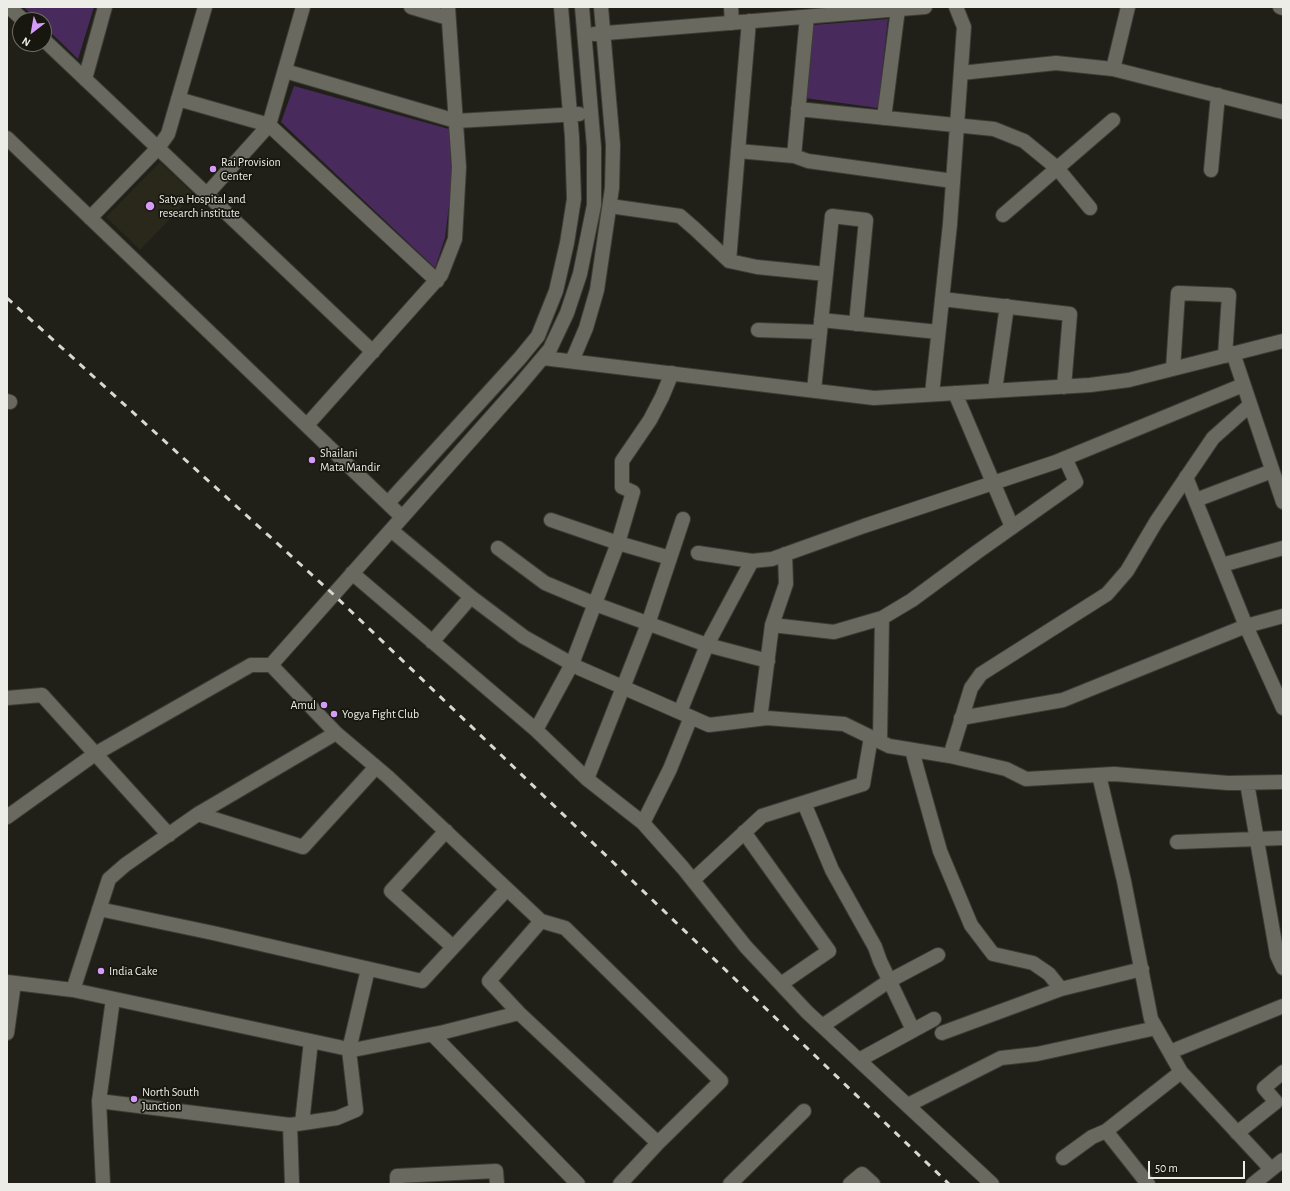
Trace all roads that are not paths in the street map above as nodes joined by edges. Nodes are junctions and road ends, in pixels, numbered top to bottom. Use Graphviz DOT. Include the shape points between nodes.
graph roads {
  1 [pos="105,7"];
  2 [pos="205,7"];
  3 [pos="303,7"];
  4 [pos="412,7"];
  5 [pos="561,7"];
  6 [pos="582,7"];
  7 [pos="601,7"];
  8 [pos="731,7"];
  9 [pos="925,7"];
  10 [pos="956,7"];
  11 [pos="1128,7"];
  12 [pos="1280,7"];
  13 [pos="1283,8"];
  14 [pos="898,9"];
  15 [pos="448,12"];
  16 [pos="768,13"];
  17 [pos="807,16"];
  18 [pos="749,21"];
  19 [pos="732,23"];
  20 [pos="603,33"];
  21 [pos="584,35"];
  22 [pos="52,48"];
  23 [pos="1113,68"];
  24 [pos="285,71"];
  25 [pos="961,73"];
  26 [pos="85,79"];
  27 [pos="1218,95"];
  28 [pos="178,99"];
  29 [pos="798,109"];
  30 [pos="1283,112"];
  31 [pos="570,114"];
  32 [pos="591,115"];
  33 [pos="884,118"];
  34 [pos="1113,120"];
  35 [pos="456,121"];
  36 [pos="269,125"];
  37 [pos="957,125"];
  38 [pos="7,138"];
  39 [pos="158,148"];
  40 [pos="738,150"];
  41 [pos="794,156"];
  42 [pos="1057,168"];
  43 [pos="1211,170"];
  44 [pos="953,181"];
  45 [pos="206,194"];
  46 [pos="610,206"];
  47 [pos="1090,208"];
  48 [pos="1003,215"];
  49 [pos="90,218"];
  50 [pos="729,261"];
  51 [pos="826,274"];
  52 [pos="437,281"];
  53 [pos="942,299"];
  54 [pos="1006,306"];
  55 [pos="856,324"];
  56 [pos="820,326"];
  57 [pos="758,330"];
  58 [pos="938,332"];
  59 [pos="1283,341"];
  60 [pos="372,352"];
  61 [pos="1229,354"];
  62 [pos="543,358"];
  63 [pos="572,361"];
  64 [pos="1173,369"];
  65 [pos="672,373"];
  66 [pos="1244,385"];
  67 [pos="1064,386"];
  68 [pos="814,390"];
  69 [pos="995,390"];
  70 [pos="955,393"];
  71 [pos="932,394"];
  72 [pos="1250,405"];
  73 [pos="307,425"];
  74 [pos="1065,458"];
  75 [pos="1272,471"];
  76 [pos="1186,477"];
  77 [pos="993,483"];
  78 [pos="1196,500"];
  79 [pos="388,502"];
  80 [pos="1283,502"];
  81 [pos="402,517"];
  82 [pos="682,519"];
  83 [pos="550,520"];
  84 [pos="1012,527"];
  85 [pos="391,530"];
  86 [pos="618,543"];
  87 [pos="498,548"];
  88 [pos="1283,548"];
  89 [pos="698,553"];
  90 [pos="785,554"];
  91 [pos="670,558"];
  92 [pos="752,561"];
  93 [pos="1222,565"];
  94 [pos="352,573"];
  95 [pos="471,597"];
  96 [pos="595,604"];
  97 [pos="1283,616"];
  98 [pos="882,618"];
  99 [pos="648,624"];
  100 [pos="772,625"];
  101 [pos="1246,626"];
  102 [pos="432,642"];
  103 [pos="707,645"];
  104 [pos="768,661"];
  105 [pos="572,664"];
  106 [pos="271,665"];
  107 [pos="623,687"];
  108 [pos="7,698"];
  109 [pos="1283,708"];
  110 [pos="685,715"];
  111 [pos="962,718"];
  112 [pos="760,719"];
  113 [pos="536,730"];
  114 [pos="336,733"];
  115 [pos="875,739"];
  116 [pos="912,750"];
  117 [pos="95,754"];
  118 [pos="950,756"];
  119 [pos="376,767"];
  120 [pos="1100,775"];
  121 [pos="587,779"];
  122 [pos="1283,782"];
  123 [pos="1247,783"];
  124 [pos="804,803"];
  125 [pos="198,814"];
  126 [pos="7,817"];
  127 [pos="643,823"];
  128 [pos="446,832"];
  129 [pos="744,832"];
  130 [pos="169,834"];
  131 [pos="1283,838"];
  132 [pos="1257,839"];
  133 [pos="1177,842"];
  134 [pos="692,880"];
  135 [pos="507,889"];
  136 [pos="99,909"];
  137 [pos="541,921"];
  138 [pos="453,947"];
  139 [pos="938,955"];
  140 [pos="1283,968"];
  141 [pos="368,969"];
  142 [pos="1142,969"];
  143 [pos="889,981"];
  144 [pos="10,982"];
  145 [pos="781,984"];
  146 [pos="1061,989"];
  147 [pos="73,990"];
  148 [pos="113,999"];
  149 [pos="1283,1006"];
  150 [pos="519,1013"];
  151 [pos="934,1019"];
  152 [pos="822,1026"];
  153 [pos="1156,1028"];
  154 [pos="913,1030"];
  155 [pos="7,1033"];
  156 [pos="942,1033"];
  157 [pos="433,1035"];
  158 [pos="311,1041"];
  159 [pos="349,1050"];
  160 [pos="1170,1052"];
  161 [pos="859,1060"];
  162 [pos="1181,1072"];
  163 [pos="1283,1072"];
  164 [pos="99,1101"];
  165 [pos="908,1105"];
  166 [pos="804,1111"];
  167 [pos="296,1124"];
  168 [pos="1106,1131"];
  169 [pos="1237,1133"];
  170 [pos="658,1143"];
  171 [pos="1063,1158"];
  172 [pos="1283,1160"];
  173 [pos="1270,1169"];
  174 [pos="865,1179"];
  175 [pos="103,1184"];
  176 [pos="292,1184"];
  177 [pos="397,1184"];
  178 [pos="497,1184"];
  179 [pos="578,1184"];
  180 [pos="620,1184"];
  181 [pos="730,1184"];
  182 [pos="850,1184"];
  183 [pos="873,1184"];
  184 [pos="992,1184"];
  185 [pos="1148,1184"];
  186 [pos="1253,1184"];
  1 -- 26 [label="street"];
  2 -- 28 [label="street"];
  3 -- 24 [label="street"];
  4 -- 15 [label="street"];
  5 -- 31 [label="street"];
  6 -- 21 [label="street"];
  7 -- 20 [label="street"];
  8 -- 19 [label="street"];
  9 -- 14 [label="street"];
  10 -- 25 [label="street" via="964,27"];
  11 -- 23 [label="street"];
  12 -- 13 [label="street"];
  14 -- 17 [label="street"];
  14 -- 33 [label="street"];
  15 -- 35 [label="street"];
  16 -- 17 [label="street"];
  16 -- 18 [label="street"];
  17 -- 29 [label="street"];
  18 -- 19 [label="street"];
  18 -- 40 [label="street"];
  19 -- 20 [label="street"];
  20 -- 21 [label="street"];
  20 -- 46 [label="street" via="613,145"];
  21 -- 32 [label="street"];
  22 -- 26 [label="street"];
  23 -- 25 [label="street" via="1056,63"];
  23 -- 27 [label="street"];
  24 -- 35 [label="street"];
  24 -- 36 [label="street"];
  25 -- 37 [label="street"];
  26 -- 39 [label="street"];
  27 -- 30 [label="street"];
  27 -- 43 [label="street"];
  28 -- 36 [label="street"];
  28 -- 39 [label="street" via="168,134"];
  29 -- 33 [label="street"];
  29 -- 41 [label="street"];
  31 -- 32 [label="street"];
  31 -- 35 [label="street"];
  31 -- 79 [label="street" via="574,199 556,291 538,336"];
  32 -- 62 [label="street" via="594,205 580,274 567,313"];
  33 -- 37 [label="street"];
  34 -- 42 [label="street"];
  35 -- 52 [label="street" via="459,167 455,239"];
  36 -- 45 [label="street"];
  36 -- 52 [label="street"];
  37 -- 42 [label="street" via="994,129 1024,141"];
  37 -- 44 [label="street"];
  38 -- 49 [label="street"];
  39 -- 45 [label="street"];
  39 -- 49 [label="street"];
  40 -- 41 [label="street"];
  40 -- 50 [label="street"];
  41 -- 44 [label="street"];
  42 -- 47 [label="street"];
  42 -- 48 [label="street"];
  44 -- 53 [label="street"];
  45 -- 60 [label="street"];
  46 -- 50 [label="street" via="680,216"];
  46 -- 63 [label="street" via="597,290 586,328"];
  49 -- 73 [label="street"];
  50 -- 51 [label="street" via="757,267"];
  51 -- 55 [label="street" via="832,216 866,220"];
  51 -- 56 [label="street"];
  52 -- 60 [label="street"];
  53 -- 54 [label="street"];
  53 -- 58 [label="street"];
  54 -- 67 [label="street" via="1070,314"];
  54 -- 69 [label="street"];
  55 -- 56 [label="street"];
  55 -- 58 [label="street"];
  56 -- 57 [label="street"];
  56 -- 68 [label="street"];
  58 -- 71 [label="street"];
  59 -- 61 [label="street"];
  60 -- 73 [label="street"];
  61 -- 64 [label="street"];
  61 -- 64 [label="street" via="1229,295 1178,293"];
  61 -- 66 [label="street"];
  62 -- 63 [label="street"];
  62 -- 81 [label="street"];
  63 -- 65 [label="street"];
  64 -- 67 [label="street" via="1129,380"];
  65 -- 68 [label="street"];
  65 -- 86 [label="street" via="650,420 622,461 622,487 634,492"];
  66 -- 72 [label="street"];
  66 -- 74 [label="street"];
  67 -- 69 [label="street"];
  68 -- 71 [label="street" via="874,398"];
  69 -- 70 [label="street"];
  70 -- 71 [label="street"];
  70 -- 77 [label="street"];
  72 -- 75 [label="street"];
  72 -- 76 [label="street" via="1213,438"];
  73 -- 79 [label="street"];
  74 -- 77 [label="street"];
  74 -- 84 [label="street" via="1076,482"];
  75 -- 78 [label="street"];
  75 -- 80 [label="street"];
  76 -- 78 [label="street"];
  76 -- 111 [label="street" via="1127,570 1107,594 981,674 971,688"];
  77 -- 84 [label="street"];
  77 -- 90 [label="street"];
  78 -- 93 [label="street"];
  79 -- 81 [label="street"];
  81 -- 85 [label="street"];
  82 -- 91 [label="street"];
  83 -- 86 [label="street"];
  84 -- 98 [label="street" via="912,600"];
  85 -- 94 [label="street"];
  85 -- 95 [label="street"];
  86 -- 91 [label="street"];
  86 -- 96 [label="street"];
  87 -- 96 [label="street" via="545,583"];
  88 -- 93 [label="street"];
  89 -- 92 [label="street"];
  90 -- 92 [label="street" via="772,559"];
  90 -- 100 [label="street" via="786,584"];
  91 -- 99 [label="street"];
  92 -- 103 [label="street"];
  93 -- 101 [label="street"];
  94 -- 102 [label="street"];
  94 -- 106 [label="street"];
  95 -- 102 [label="street"];
  95 -- 105 [label="street" via="524,637"];
  96 -- 99 [label="street"];
  96 -- 105 [label="street"];
  97 -- 101 [label="street"];
  98 -- 100 [label="street" via="834,632"];
  98 -- 115 [label="street"];
  99 -- 103 [label="street"];
  99 -- 107 [label="street"];
  100 -- 104 [label="street"];
  101 -- 109 [label="street"];
  101 -- 111 [label="street" via="1064,700"];
  102 -- 113 [label="street"];
  103 -- 104 [label="street"];
  103 -- 110 [label="street"];
  104 -- 112 [label="street"];
  105 -- 107 [label="street"];
  105 -- 113 [label="street"];
  106 -- 114 [label="street"];
  106 -- 117 [label="street" via="250,665"];
  107 -- 110 [label="street"];
  107 -- 121 [label="street"];
  108 -- 117 [label="street" via="42,695"];
  110 -- 112 [label="street" via="709,725"];
  110 -- 127 [label="street" via="670,769"];
  111 -- 118 [label="street"];
  112 -- 115 [label="street" via="844,724"];
  113 -- 121 [label="street"];
  114 -- 119 [label="street"];
  114 -- 125 [label="street"];
  115 -- 116 [label="street" via="890,746"];
  115 -- 124 [label="street" via="863,784"];
  116 -- 118 [label="street"];
  116 -- 146 [label="street" via="940,851 971,926 992,954 1033,963 1049,974"];
  117 -- 126 [label="street"];
  117 -- 130 [label="street"];
  118 -- 120 [label="street" via="1006,769 1026,779"];
  119 -- 125 [label="street" via="303,847"];
  119 -- 128 [label="street"];
  120 -- 123 [label="street"];
  120 -- 142 [label="street"];
  121 -- 127 [label="street"];
  122 -- 123 [label="street"];
  123 -- 132 [label="street"];
  124 -- 129 [label="street" via="762,816"];
  124 -- 143 [label="street" via="832,870 875,946"];
  125 -- 130 [label="street"];
  127 -- 134 [label="street"];
  128 -- 135 [label="street"];
  128 -- 138 [label="street" via="391,892"];
  129 -- 134 [label="street"];
  129 -- 145 [label="street" via="829,951"];
  130 -- 136 [label="street" via="109,879"];
  131 -- 132 [label="street"];
  132 -- 133 [label="street"];
  132 -- 140 [label="street" via="1277,954"];
  134 -- 145 [label="street" via="746,947"];
  135 -- 137 [label="street"];
  135 -- 138 [label="street"];
  136 -- 141 [label="street"];
  136 -- 147 [label="street"];
  137 -- 150 [label="street" via="490,981"];
  137 -- 170 [label="street" via="565,928 721,1081"];
  138 -- 141 [label="street" via="422,981"];
  139 -- 143 [label="street"];
  141 -- 159 [label="street"];
  142 -- 146 [label="street"];
  142 -- 153 [label="street" via="1151,1018"];
  143 -- 152 [label="street"];
  143 -- 154 [label="street"];
  144 -- 147 [label="street"];
  144 -- 155 [label="street"];
  145 -- 152 [label="street"];
  146 -- 156 [label="street"];
  147 -- 148 [label="street"];
  148 -- 158 [label="street"];
  148 -- 164 [label="street"];
  149 -- 160 [label="street"];
  150 -- 157 [label="street"];
  150 -- 170 [label="street"];
  151 -- 154 [label="street"];
  152 -- 161 [label="street"];
  153 -- 160 [label="street"];
  153 -- 165 [label="street" via="1036,1054 1001,1058"];
  154 -- 161 [label="street"];
  157 -- 159 [label="street"];
  157 -- 179 [label="street"];
  158 -- 159 [label="street"];
  158 -- 167 [label="street"];
  159 -- 167 [label="street" via="356,1110 337,1118"];
  160 -- 162 [label="street"];
  161 -- 165 [label="street"];
  162 -- 168 [label="street"];
  162 -- 169 [label="street"];
  163 -- 169 [label="street" via="1264,1088 1276,1102"];
  164 -- 167 [label="street"];
  164 -- 175 [label="street"];
  165 -- 184 [label="street"];
  166 -- 181 [label="street"];
  167 -- 176 [label="street"];
  168 -- 171 [label="street" via="1092,1136"];
  168 -- 185 [label="street"];
  169 -- 173 [label="street"];
  170 -- 180 [label="street"];
  172 -- 173 [label="street"];
  173 -- 186 [label="street"];
  174 -- 182 [label="street"];
  174 -- 183 [label="street"];
  177 -- 178 [label="street" via="397,1176 496,1171"];
}
